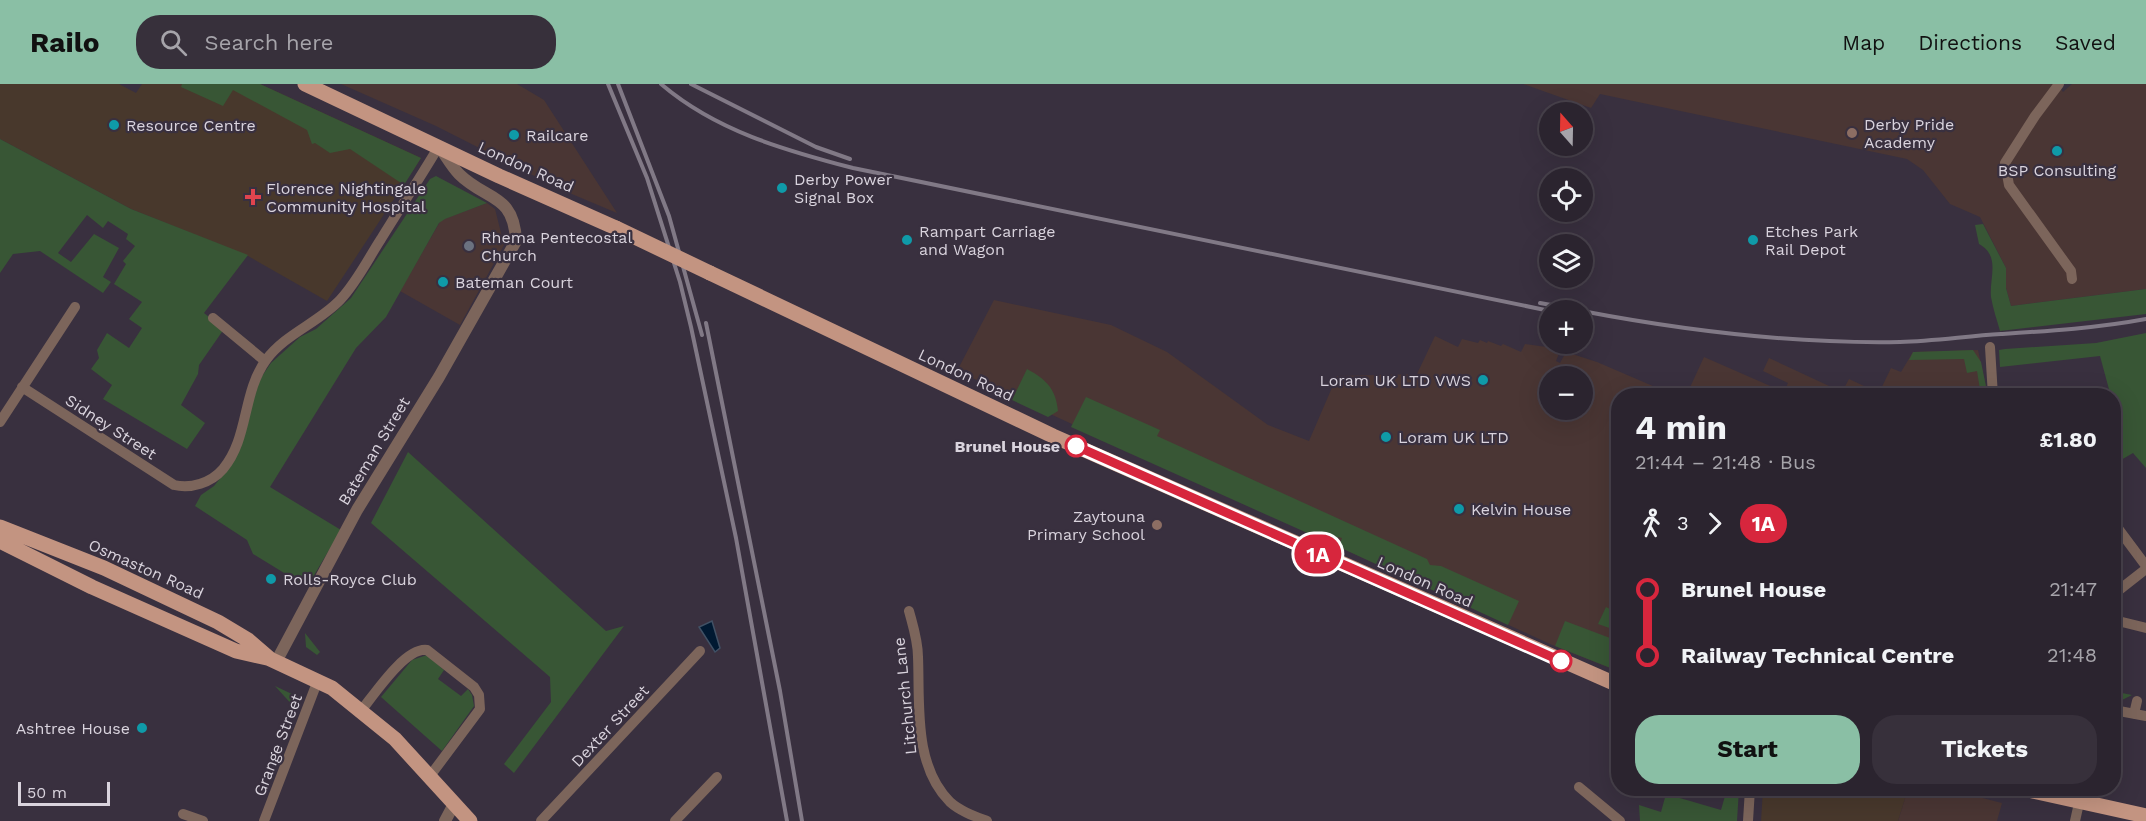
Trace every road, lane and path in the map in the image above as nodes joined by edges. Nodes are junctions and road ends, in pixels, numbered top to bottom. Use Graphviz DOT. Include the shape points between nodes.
graph roads {
  1 [pos="304,84"];
  2 [pos="2059,84"];
  3 [pos="439,147"];
  4 [pos="2072,279"];
  5 [pos="75,307"];
  6 [pos="213,318"];
  7 [pos="1990,347"];
  8 [pos="265,361"];
  9 [pos="22,387"];
  10 [pos="1993,388"];
  11 [pos="0,422"];
  12 [pos="0,527"];
  13 [pos="2121,533"];
  14 [pos="0,542"];
  15 [pos="2146,567"];
  16 [pos="2121,588"];
  17 [pos="909,611"];
  18 [pos="2121,622"];
  19 [pos="2146,628"];
  20 [pos="700,651"];
  21 [pos="273,660"];
  22 [pos="318,680"];
  23 [pos="1611,682"];
  24 [pos="2137,701"];
  25 [pos="2121,711"];
  26 [pos="360,712"];
  27 [pos="2134,714"];
  28 [pos="2146,716"];
  29 [pos="430,776"];
  30 [pos="717,777"];
  31 [pos="1579,787"];
  32 [pos="1750,796"];
  33 [pos="2052,796"];
  34 [pos="2079,803"];
  35 [pos="454,804"];
  36 [pos="183,814"];
  37 [pos="2146,816"];
  38 [pos="203,821"];
  39 [pos="264,821"];
  40 [pos="444,821"];
  41 [pos="470,821"];
  42 [pos="542,821"];
  43 [pos="675,821"];
  44 [pos="987,821"];
  45 [pos="1620,821"];
  46 [pos="1748,821"];
  47 [pos="2074,821"];
  1 -- 3 [label="main road, London Road"];
  2 -- 4 [label="street" via="2005,163 2009,185 2071,272"];
  3 -- 8 [label="street" via="342,298 277,347"];
  3 -- 21 [label="street, Bateman Street" via="459,174 496,197 509,211 516,241"];
  3 -- 23 [label="main road, London Road, bridge" via="1074,446"];
  5 -- 9 [label="street"];
  6 -- 8 [label="street"];
  7 -- 10 [label="street"];
  8 -- 9 [label="street, Sidney Street" via="252,385 234,450 222,470 208,481 185,488 174,485"];
  9 -- 11 [label="street"];
  12 -- 21 [label="main road, Osmaston Road" via="104,568 218,621"];
  13 -- 15 [label="street"];
  14 -- 21 [label="main road, Osmaston Road" via="236,651"];
  15 -- 16 [label="street"];
  17 -- 44 [label="street, Litchurch Lane" via="918,654 922,735 928,766 951,803"];
  18 -- 19 [label="street"];
  20 -- 42 [label="street, Dexter Street"];
  21 -- 22 [label="main road, Osmaston Road"];
  22 -- 26 [label="main road, Osmaston Road"];
  22 -- 39 [label="street, Grange Street"];
  24 -- 27 [label="street"];
  25 -- 27 [label="street"];
  26 -- 29 [label="main road, Osmaston Road" via="395,739"];
  26 -- 29 [label="street" via="408,655 421,649 474,687 480,709"];
  27 -- 28 [label="street"];
  29 -- 35 [label="main road, Osmaston Road"];
  30 -- 43 [label="street"];
  31 -- 45 [label="street"];
  32 -- 46 [label="street"];
  33 -- 34 [label="main road"];
  34 -- 37 [label="main road"];
  34 -- 47 [label="street"];
  35 -- 40 [label="street"];
  35 -- 41 [label="main road, Osmaston Road"];
  36 -- 38 [label="street"];
}
